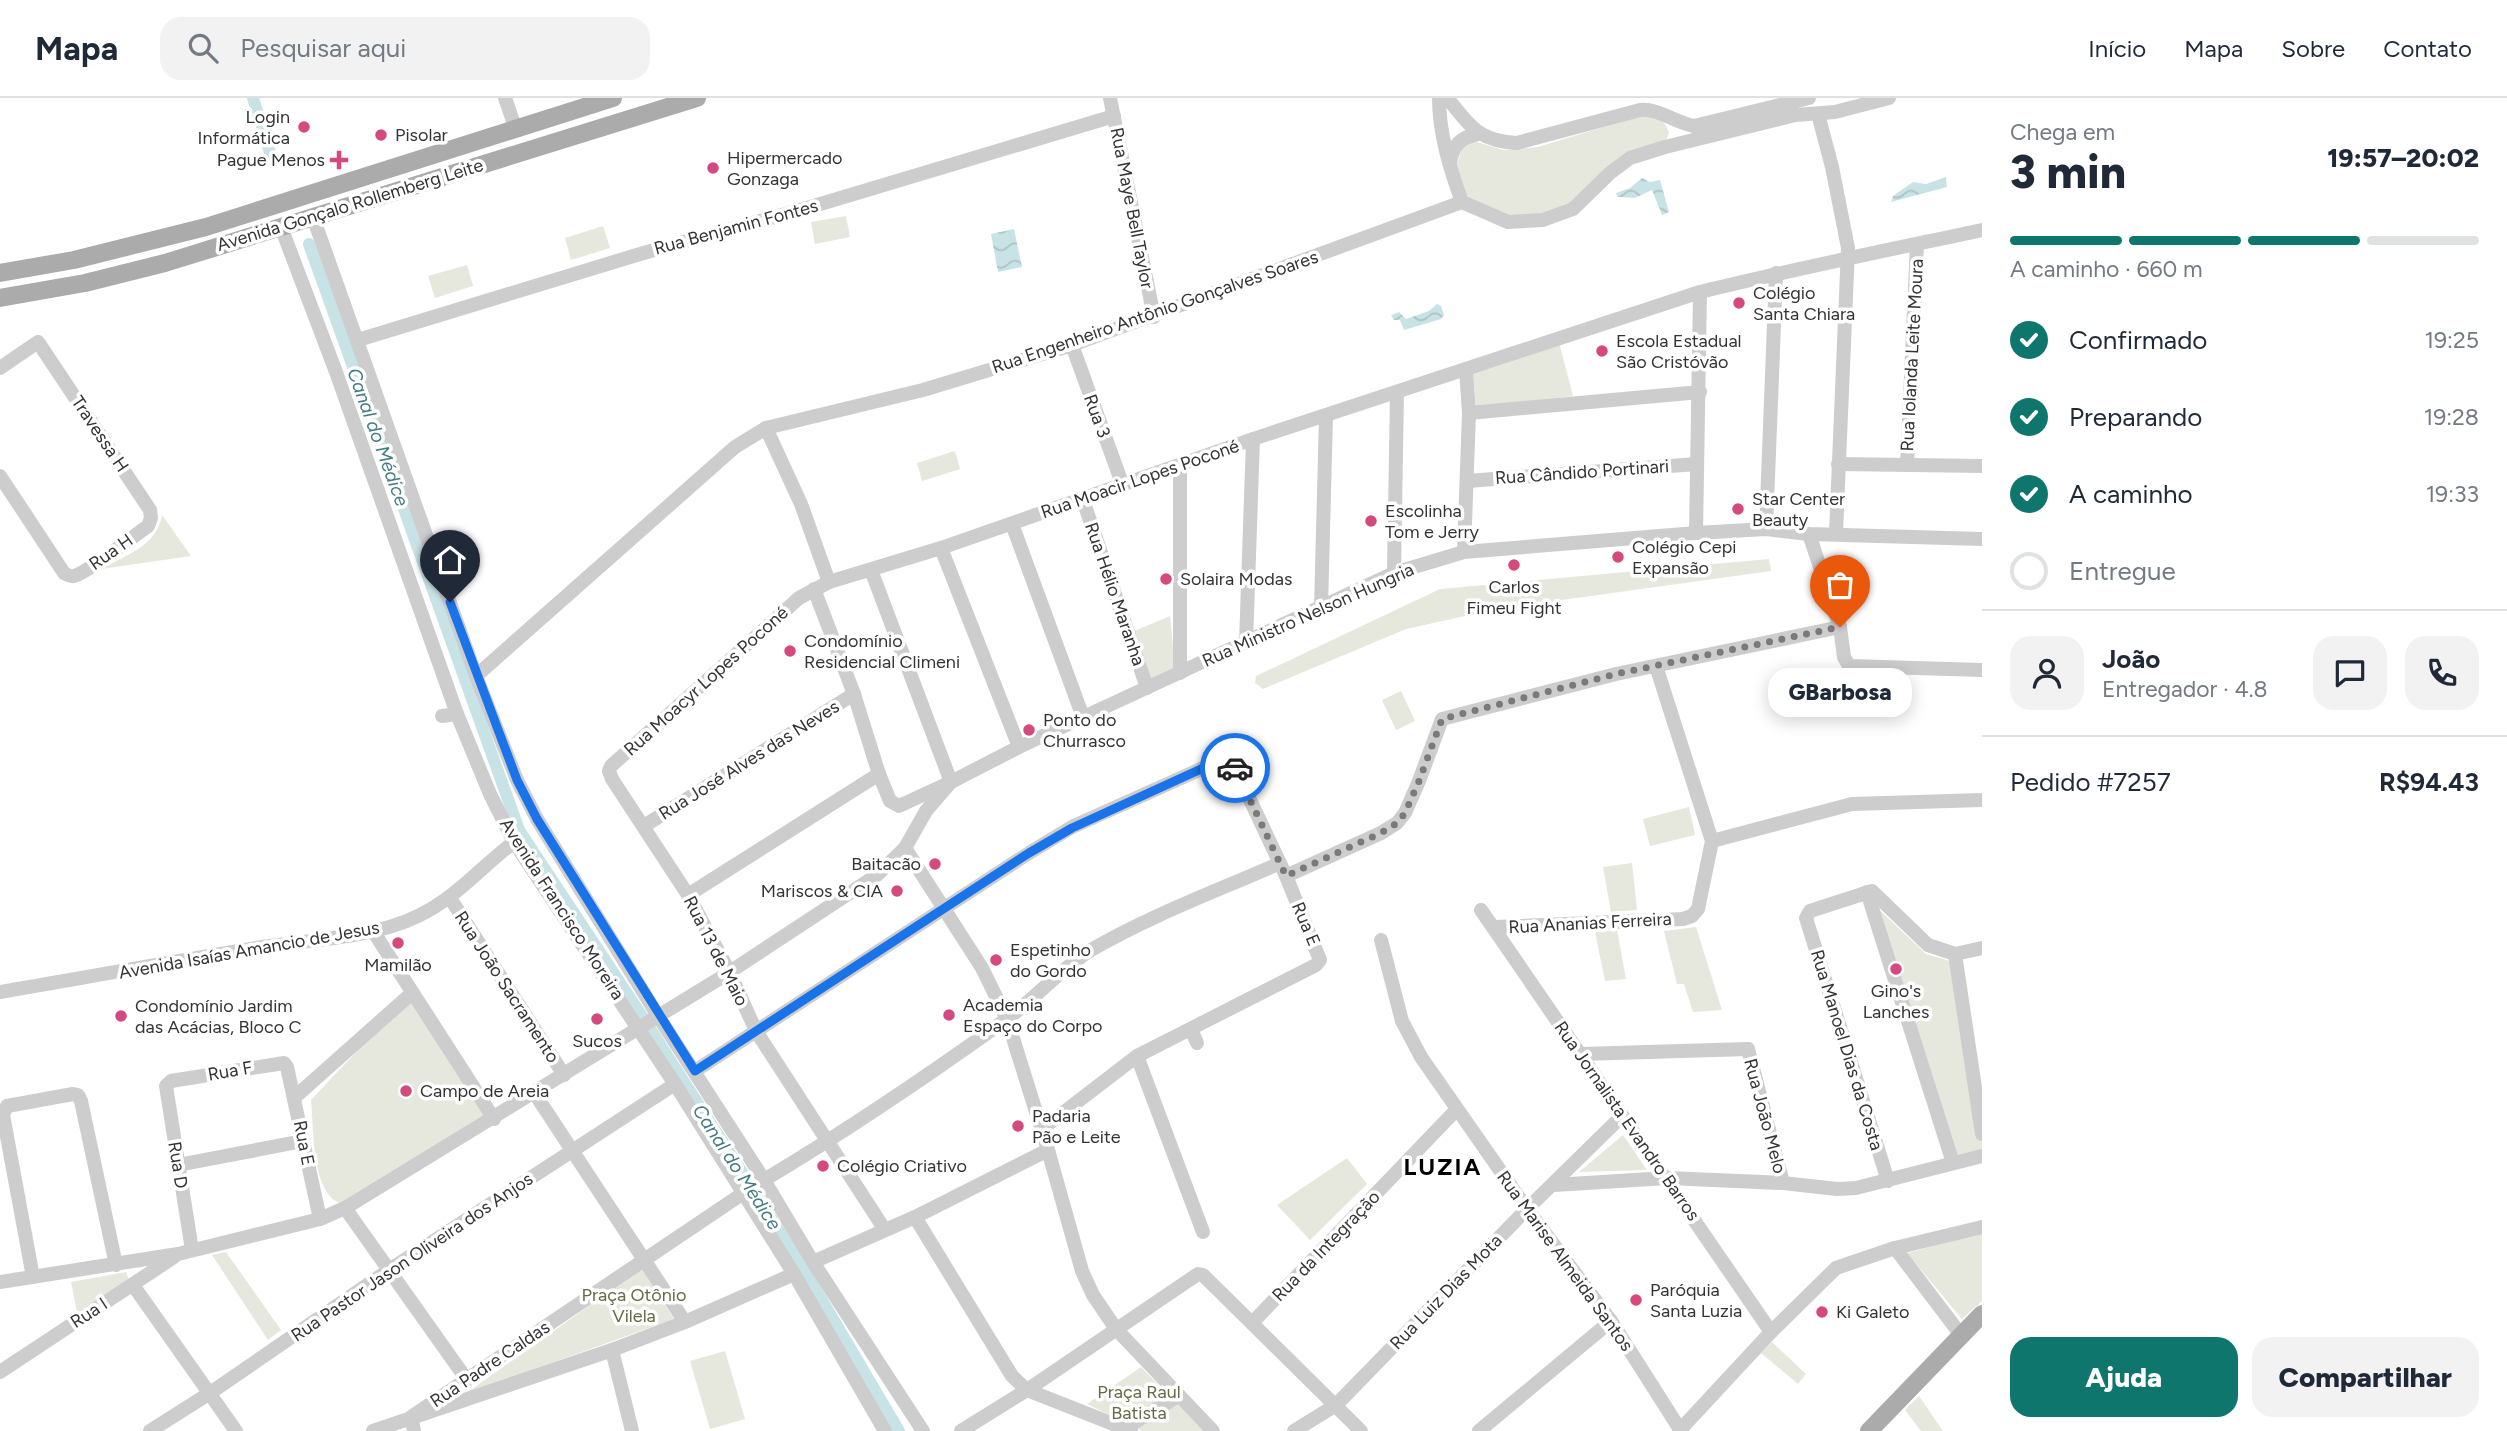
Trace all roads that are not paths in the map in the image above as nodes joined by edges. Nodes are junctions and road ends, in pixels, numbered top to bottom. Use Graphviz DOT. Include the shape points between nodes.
graph roads {
  1 [pos="505,98"];
  2 [pos="613,98"];
  3 [pos="1111,98"];
  4 [pos="1439,98"];
  5 [pos="1447,98"];
  6 [pos="1809,98"];
  7 [pos="1889,98"];
  8 [pos="685,100"];
  9 [pos="1818,114"];
  10 [pos="1114,116"];
  11 [pos="1665,116"];
  12 [pos="515,127"];
  13 [pos="1478,134"];
  14 [pos="1665,147"];
  15 [pos="1450,165"];
  16 [pos="1462,202"];
  17 [pos="313,217"];
  18 [pos="206,227"];
  19 [pos="281,227"];
  20 [pos="1982,230"];
  21 [pos="1917,244"];
  22 [pos="1848,260"];
  23 [pos="165,263"];
  24 [pos="0,273"];
  25 [pos="1776,273"];
  26 [pos="1700,292"];
  27 [pos="0,298"];
  28 [pos="1154,317"];
  29 [pos="358,340"];
  30 [pos="1072,345"];
  31 [pos="0,368"];
  32 [pos="1466,369"];
  33 [pos="1397,392"];
  34 [pos="1700,392"];
  35 [pos="1469,413"];
  36 [pos="1326,416"];
  37 [pos="766,428"];
  38 [pos="1254,439"];
  39 [pos="1697,464"];
  40 [pos="1838,464"];
  41 [pos="1907,465"];
  42 [pos="1180,466"];
  43 [pos="1982,466"];
  44 [pos="0,477"];
  45 [pos="1467,481"];
  46 [pos="1123,486"];
  47 [pos="1083,500"];
  48 [pos="1012,524"];
  49 [pos="148,526"];
  50 [pos="1766,529"];
  51 [pos="1696,533"];
  52 [pos="1836,533"];
  53 [pos="1809,534"];
  54 [pos="1982,539"];
  55 [pos="941,548"];
  56 [pos="1464,552"];
  57 [pos="871,570"];
  58 [pos="1394,573"];
  59 [pos="829,582"];
  60 [pos="814,589"];
  61 [pos="1321,608"];
  62 [pos="1840,627"];
  63 [pos="1246,643"];
  64 [pos="1656,666"];
  65 [pos="1982,670"];
  66 [pos="1180,673"];
  67 [pos="476,676"];
  68 [pos="1147,688"];
  69 [pos="854,694"];
  70 [pos="457,714"];
  71 [pos="442,716"];
  72 [pos="1083,718"];
  73 [pos="1019,747"];
  74 [pos="878,774"];
  75 [pos="612,779"];
  76 [pos="951,782"];
  77 [pos="1982,800"];
  78 [pos="644,826"];
  79 [pos="1712,841"];
  80 [pos="514,842"];
  81 [pos="905,848"];
  82 [pos="1283,869"];
  83 [pos="1867,892"];
  84 [pos="688,895"];
  85 [pos="450,898"];
  86 [pos="944,909"];
  87 [pos="1481,910"];
  88 [pos="1494,927"];
  89 [pos="373,931"];
  90 [pos="1381,940"];
  91 [pos="1982,948"];
  92 [pos="1955,954"];
  93 [pos="729,971"];
  94 [pos="0,992"];
  95 [pos="412,993"];
  96 [pos="658,1016"];
  97 [pos="1007,1019"];
  98 [pos="639,1027"];
  99 [pos="1191,1029"];
  100 [pos="756,1031"];
  101 [pos="1197,1043"];
  102 [pos="1581,1054"];
  103 [pos="1137,1056"];
  104 [pos="287,1067"];
  105 [pos="695,1071"];
  106 [pos="565,1075"];
  107 [pos="171,1081"];
  108 [pos="675,1084"];
  109 [pos="534,1094"];
  110 [pos="295,1097"];
  111 [pos="1457,1109"];
  112 [pos="1622,1116"];
  113 [pos="494,1119"];
  114 [pos="1042,1129"];
  115 [pos="1982,1134"];
  116 [pos="829,1141"];
  117 [pos="303,1142"];
  118 [pos="1048,1150"];
  119 [pos="572,1151"];
  120 [pos="1982,1156"];
  121 [pos="1953,1163"];
  122 [pos="178,1165"];
  123 [pos="1667,1178"];
  124 [pos="764,1181"];
  125 [pos="1888,1181"];
  126 [pos="1783,1183"];
  127 [pos="1554,1185"];
  128 [pos="742,1194"];
  129 [pos="345,1208"];
  130 [pos="1527,1209"];
  131 [pos="915,1217"];
  132 [pos="320,1219"];
  133 [pos="1982,1227"];
  134 [pos="885,1230"];
  135 [pos="1203,1232"];
  136 [pos="1895,1248"];
  137 [pos="185,1252"];
  138 [pos="643,1259"];
  139 [pos="813,1262"];
  140 [pos="116,1265"];
  141 [pos="389,1270"];
  142 [pos="794,1274"];
  143 [pos="33,1277"];
  144 [pos="0,1282"];
  145 [pos="133,1285"];
  146 [pos="1982,1314"];
  147 [pos="1611,1321"];
  148 [pos="685,1322"];
  149 [pos="1253,1322"];
  150 [pos="1116,1329"];
  151 [pos="1772,1332"];
  152 [pos="1961,1335"];
  153 [pos="612,1350"];
  154 [pos="0,1372"];
  155 [pos="467,1380"];
  156 [pos="1027,1390"];
  157 [pos="210,1393"];
  158 [pos="1178,1396"];
  159 [pos="1336,1405"];
  160 [pos="413,1424"];
  161 [pos="1128,1430"];
  162 [pos="150,1431"];
  163 [pos="236,1431"];
  164 [pos="373,1431"];
  165 [pos="632,1431"];
  166 [pos="885,1431"];
  167 [pos="923,1431"];
  168 [pos="961,1431"];
  169 [pos="1213,1431"];
  170 [pos="1294,1431"];
  171 [pos="1361,1431"];
  172 [pos="1479,1431"];
  173 [pos="1680,1431"];
  174 [pos="1869,1431"];
  1 -- 12 [label="street"];
  2 -- 12 [label="main road, Avenida Gonçalo Rollemberg Leite"];
  3 -- 10 [label="street, Rua Maye Bell Taylor"];
  4 -- 15 [label="street"];
  5 -- 13 [label="street"];
  6 -- 11 [label="street" via="1694,126"];
  7 -- 9 [label="street"];
  8 -- 17 [label="main road, Avenida Gonçalo Rollemberg Leite"];
  9 -- 14 [label="street" via="1795,115"];
  9 -- 22 [label="street"];
  10 -- 28 [label="street, Rua Maye Bell Taylor"];
  10 -- 29 [label="street, Rua Benjamin Fontes"];
  11 -- 13 [label="street" via="1640,110 1517,143"];
  11 -- 14 [label="street" via="1671,131"];
  12 -- 18 [label="main road, Avenida Gonçalo Rollemberg Leite"];
  13 -- 15 [label="street" via="1457,143"];
  14 -- 16 [label="street" via="1630,158 1581,203 1560,215 1508,222"];
  15 -- 16 [label="street"];
  16 -- 28 [label="street, Rua Engenheiro Antônio Gonçalves Soares"];
  17 -- 19 [label="main road, Avenida Gonçalo Rollemberg Leite"];
  17 -- 29 [label="street, Avenida Francisco Moreira"];
  18 -- 23 [label="main road" via="154,249 153,258"];
  18 -- 24 [label="main road, Avenida Gonçalo Rollemberg Leite"];
  19 -- 23 [label="main road, Avenida Gonçalo Rollemberg Leite"];
  19 -- 70 [label="street, Avenida Francisco Moreira"];
  20 -- 21 [label="street, Rua Moacir Lopes Poconé"];
  21 -- 22 [label="street, Rua Moacir Lopes Poconé"];
  21 -- 41 [label="street, Rua Iolanda Leite Moura"];
  22 -- 25 [label="street, Rua Moacir Lopes Poconé"];
  22 -- 40 [label="street"];
  23 -- 27 [label="main road, Avenida Gonçalo Rollemberg Leite"];
  25 -- 26 [label="street, Rua Moacir Lopes Poconé"];
  25 -- 50 [label="street"];
  26 -- 32 [label="street, Rua Moacir Lopes Poconé"];
  26 -- 34 [label="street"];
  28 -- 30 [label="street, Rua Engenheiro Antônio Gonçalves Soares"];
  29 -- 67 [label="street, Avenida Francisco Moreira"];
  30 -- 37 [label="street, Rua Engenheiro Antônio Gonçalves Soares" via="923,390"];
  30 -- 46 [label="street, Rua 3"];
  31 -- 49 [label="street, Travessa H" via="35,342 40,345 150,510"];
  32 -- 33 [label="street, Rua Moacir Lopes Poconé"];
  32 -- 35 [label="street"];
  33 -- 36 [label="street, Rua Moacir Lopes Poconé"];
  33 -- 58 [label="street"];
  34 -- 35 [label="street"];
  34 -- 39 [label="street"];
  35 -- 45 [label="street"];
  36 -- 38 [label="street, Rua Moacir Lopes Poconé"];
  36 -- 61 [label="street"];
  37 -- 59 [label="street"];
  37 -- 67 [label="street, Rua Engenheiro Antônio Gonçalves Soares" via="734,447"];
  38 -- 42 [label="street, Rua Moacir Lopes Poconé"];
  38 -- 63 [label="street"];
  39 -- 45 [label="street, Rua Cândido Portinari"];
  39 -- 51 [label="street"];
  40 -- 41 [label="street"];
  40 -- 52 [label="street"];
  41 -- 43 [label="street"];
  42 -- 46 [label="street, Rua Moacir Lopes Poconé"];
  42 -- 66 [label="street"];
  44 -- 49 [label="street, Rua H" via="64,573 73,576"];
  45 -- 56 [label="street"];
  46 -- 47 [label="street, Rua Moacir Lopes Poconé"];
  47 -- 48 [label="street, Rua Moacir Lopes Poconé"];
  47 -- 68 [label="street, Rua Hélio Maranha"];
  48 -- 55 [label="street, Rua Moacir Lopes Poconé"];
  48 -- 72 [label="street"];
  50 -- 51 [label="street, Rua Ministro Nelson Hungria"];
  50 -- 53 [label="street, Rua Ministro Nelson Hungria"];
  51 -- 56 [label="street, Rua Ministro Nelson Hungria"];
  52 -- 53 [label="street, Rua Ministro Nelson Hungria"];
  52 -- 54 [label="street, Rua Ministro Nelson Hungria"];
  53 -- 62 [label="street"];
  55 -- 57 [label="street, Rua Moacir Lopes Poconé"];
  55 -- 73 [label="street"];
  56 -- 58 [label="street, Rua Ministro Nelson Hungria"];
  57 -- 59 [label="street, Rua Moacir Lopes Poconé"];
  57 -- 76 [label="street"];
  58 -- 61 [label="street, Rua Ministro Nelson Hungria"];
  59 -- 60 [label="street, Rua Moacir Lopes Poconé"];
  60 -- 69 [label="street"];
  60 -- 75 [label="street, Rua Moacyr Lopes Poconé" via="611,766"];
  61 -- 63 [label="street, Rua Ministro Nelson Hungria"];
  62 -- 64 [label="street"];
  62 -- 65 [label="street" via="1849,666"];
  63 -- 66 [label="street, Rua Ministro Nelson Hungria"];
  64 -- 79 [label="street"];
  64 -- 82 [label="street" via="1442,719 1419,781 1397,823"];
  66 -- 68 [label="street, Rua Ministro Nelson Hungria"];
  67 -- 96 [label="street, Avenida Francisco Moreira" via="537,819"];
  68 -- 72 [label="street, Rua Ministro Nelson Hungria"];
  69 -- 74 [label="street"];
  69 -- 78 [label="street, Rua José Alves das Neves"];
  70 -- 71 [label="street"];
  70 -- 80 [label="street, Avenida Francisco Moreira"];
  72 -- 73 [label="street, Rua Ministro Nelson Hungria"];
  73 -- 76 [label="street, Rua Ministro Nelson Hungria"];
  74 -- 76 [label="street, Rua Ministro Nelson Hungria" via="890,801 899,806"];
  74 -- 84 [label="street"];
  75 -- 78 [label="street, Rua 13 de Maio"];
  76 -- 81 [label="street, Rua Ministro Nelson Hungria" via="926,811"];
  77 -- 79 [label="street" via="1852,804"];
  78 -- 84 [label="street, Rua 13 de Maio"];
  79 -- 88 [label="street, Rua Ananias Ferreira" via="1698,909 1692,916"];
  80 -- 85 [label="street, Avenida Isaías Amancio de Jesus"];
  80 -- 98 [label="street, Avenida Francisco Moreira"];
  81 -- 86 [label="street"];
  81 -- 93 [label="street, Rua Ministro Nelson Hungria" via="877,875"];
  82 -- 86 [label="street, Rua E" via="1235,768 1223,759 1072,828"];
  82 -- 97 [label="street" via="1126,931 1059,972"];
  82 -- 99 [label="street, Rua E" via="1320,960"];
  83 -- 92 [label="street" via="1877,894 1928,945"];
  83 -- 121 [label="street"];
  83 -- 125 [label="street, Rua Manoel Dias da Costa" via="1810,911 1805,918"];
  84 -- 93 [label="street, Rua 13 de Maio"];
  85 -- 89 [label="street, Avenida Isaías Amancio de Jesus" via="417,917"];
  85 -- 106 [label="street, Rua João Sacramento"];
  86 -- 97 [label="street" via="982,968"];
  86 -- 100 [label="street"];
  87 -- 88 [label="street, Rua Jornalista Evandro Barros"];
  88 -- 102 [label="street, Rua Jornalista Evandro Barros"];
  89 -- 94 [label="street, Avenida Isaías Amancio de Jesus"];
  89 -- 95 [label="street"];
  90 -- 111 [label="street, Rua Marise Almeida Santos" via="1402,1021"];
  91 -- 92 [label="street"];
  92 -- 115 [label="street"];
  93 -- 96 [label="street, Rua Ministro Nelson Hungria"];
  93 -- 100 [label="street, Rua 13 de Maio"];
  95 -- 110 [label="street"];
  95 -- 113 [label="street"];
  96 -- 98 [label="street, Rua Ministro Nelson Hungria"];
  96 -- 105 [label="street, Avenida Francisco Moreira"];
  97 -- 114 [label="street"];
  97 -- 116 [label="street"];
  98 -- 106 [label="street, Rua Ministro Nelson Hungria"];
  98 -- 108 [label="street, Avenida Francisco Moreira"];
  99 -- 101 [label="street"];
  99 -- 103 [label="street"];
  100 -- 105 [label="street"];
  100 -- 116 [label="street, Rua 13 de Maio"];
  102 -- 112 [label="street, Rua Jornalista Evandro Barros"];
  102 -- 126 [label="street, Rua João Melo" via="1748,1049"];
  103 -- 114 [label="street"];
  103 -- 135 [label="street"];
  104 -- 107 [label="street, Rua F" via="279,1063"];
  104 -- 110 [label="street, Rua E"];
  105 -- 124 [label="street, Avenida Francisco Moreira"];
  106 -- 109 [label="street, Rua Ministro Nelson Hungria"];
  107 -- 122 [label="street, Rua D" via="166,1086"];
  108 -- 119 [label="street, Rua Pastor Jason Oliveira dos Anjos"];
  108 -- 128 [label="street, Avenida Francisco Moreira"];
  109 -- 113 [label="street, Rua Ministro Nelson Hungria"];
  109 -- 119 [label="street"];
  110 -- 117 [label="street, Rua E"];
  111 -- 130 [label="street, Rua Marise Almeida Santos"];
  111 -- 149 [label="street, Rua da Integração"];
  112 -- 123 [label="street, Rua Jornalista Evandro Barros"];
  112 -- 127 [label="street, Rua Luiz Dias Mota"];
  113 -- 129 [label="street, Rua Ministro Nelson Hungria"];
  114 -- 118 [label="street"];
  116 -- 124 [label="street"];
  116 -- 134 [label="street, Rua 13 de Maio"];
  117 -- 122 [label="street"];
  117 -- 132 [label="street, Rua E"];
  118 -- 131 [label="street"];
  118 -- 150 [label="street" via="1082,1271"];
  119 -- 138 [label="street"];
  119 -- 141 [label="street, Rua Pastor Jason Oliveira dos Anjos"];
  120 -- 121 [label="street"];
  121 -- 125 [label="street"];
  122 -- 137 [label="street, Rua D"];
  123 -- 126 [label="street"];
  123 -- 127 [label="street"];
  123 -- 151 [label="street, Rua Jornalista Evandro Barros"];
  124 -- 139 [label="street, Avenida Francisco Moreira"];
  125 -- 126 [label="street" via="1838,1189"];
  127 -- 130 [label="street, Rua Luiz Dias Mota"];
  128 -- 138 [label="street, Rua Padre Caldas"];
  128 -- 142 [label="street, Avenida Francisco Moreira"];
  129 -- 132 [label="street, Rua Ministro Nelson Hungria"];
  129 -- 141 [label="street"];
  130 -- 147 [label="street, Rua Marise Almeida Santos"];
  130 -- 159 [label="street, Rua Luiz Dias Mota"];
  131 -- 134 [label="street"];
  131 -- 156 [label="street" via="1012,1376"];
  132 -- 137 [label="street, Rua Ministro Nelson Hungria"];
  133 -- 136 [label="street"];
  134 -- 139 [label="street"];
  136 -- 151 [label="street" via="1836,1268"];
  136 -- 152 [label="street"];
  137 -- 140 [label="street, Rua Ministro Nelson Hungria"];
  137 -- 145 [label="street, Rua I"];
  138 -- 148 [label="street"];
  138 -- 155 [label="street, Rua Padre Caldas"];
  139 -- 167 [label="street, Avenida Francisco Moreira"];
  140 -- 143 [label="street, Rua Ministro Nelson Hungria"];
  140 -- 143 [label="street" via="81,1101 73,1094 7,1106 2,1115"];
  141 -- 155 [label="street"];
  141 -- 157 [label="street, Rua Pastor Jason Oliveira dos Anjos"];
  142 -- 148 [label="street"];
  142 -- 166 [label="street, Avenida Francisco Moreira"];
  143 -- 144 [label="street, Rua Ministro Nelson Hungria"];
  145 -- 154 [label="street, Rua I"];
  145 -- 157 [label="street"];
  146 -- 152 [label="main road"];
  147 -- 172 [label="street"];
  147 -- 173 [label="street, Rua Marise Almeida Santos"];
  148 -- 153 [label="street"];
  149 -- 150 [label="street" via="1198,1273"];
  149 -- 159 [label="street"];
  150 -- 156 [label="street"];
  150 -- 158 [label="street"];
  151 -- 173 [label="street"];
  152 -- 174 [label="main road"];
  153 -- 160 [label="street"];
  153 -- 165 [label="street"];
  155 -- 160 [label="street, Rua Padre Caldas"];
  156 -- 161 [label="street"];
  156 -- 168 [label="street"];
  157 -- 162 [label="street, Rua Pastor Jason Oliveira dos Anjos"];
  157 -- 163 [label="street"];
  158 -- 161 [label="street"];
  158 -- 169 [label="street"];
  159 -- 170 [label="street, Rua Luiz Dias Mota"];
  159 -- 171 [label="street"];
  160 -- 164 [label="street"];
}
